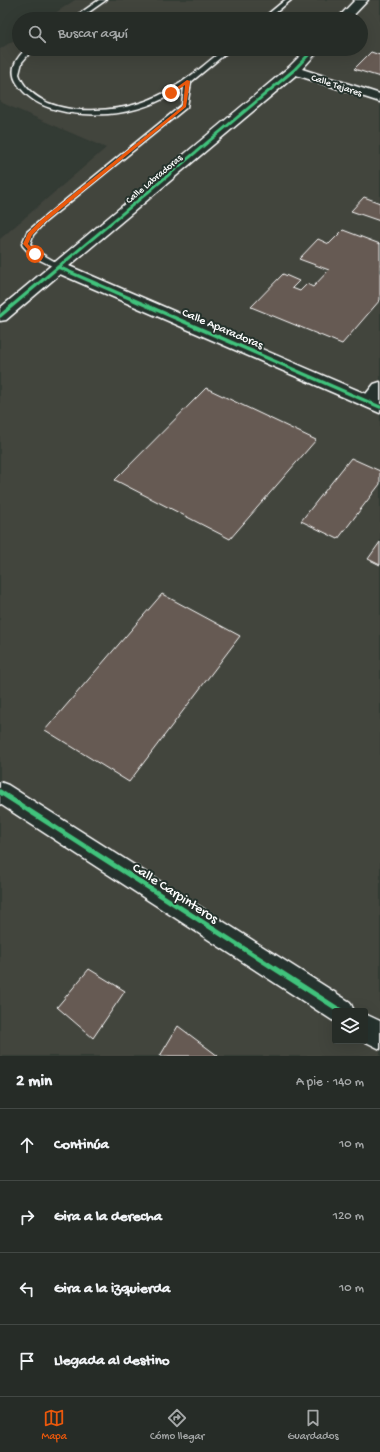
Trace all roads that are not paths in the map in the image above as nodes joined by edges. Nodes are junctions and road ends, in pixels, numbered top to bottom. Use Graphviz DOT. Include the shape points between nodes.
graph roads {
  1 [pos="103,0"];
  2 [pos="288,0"];
  3 [pos="362,0"];
  4 [pos="85,12"];
  5 [pos="273,12"];
  6 [pos="350,12"];
  7 [pos="24,56"];
  8 [pos="219,56"];
  9 [pos="307,56"];
  10 [pos="294,70"];
  11 [pos="188,81"];
  12 [pos="380,98"];
  13 [pos="58,267"];
  14 [pos="0,316"];
  15 [pos="380,388"];
  16 [pos="374,405"];
  17 [pos="0,792"];
  18 [pos="336,1008"];
  19 [pos="368,1029"];
  20 [pos="380,1036"];
  1 -- 4 [label="lane"];
  2 -- 5 [label="lane"];
  3 -- 6 [label="street"];
  7 -- 11 [label="lane" via="17,65 16,75 20,85 28,94 43,103 64,110 113,112 138,107 171,93"];
  8 -- 11 [label="lane"];
  9 -- 10 [label="street, Calle Labradoras"];
  10 -- 12 [label="street, Calle Tejares"];
  10 -- 13 [label="street, Calle Labradoras"];
  11 -- 13 [label="lane" via="185,106 30,234 26,244 35,254"];
  13 -- 14 [label="street, Calle Labradoras"];
  13 -- 16 [label="street, Calle Aparadoras"];
  15 -- 16 [label="street"];
  17 -- 18 [label="street, Calle Carpinteros"];
  19 -- 20 [label="street"];
}
